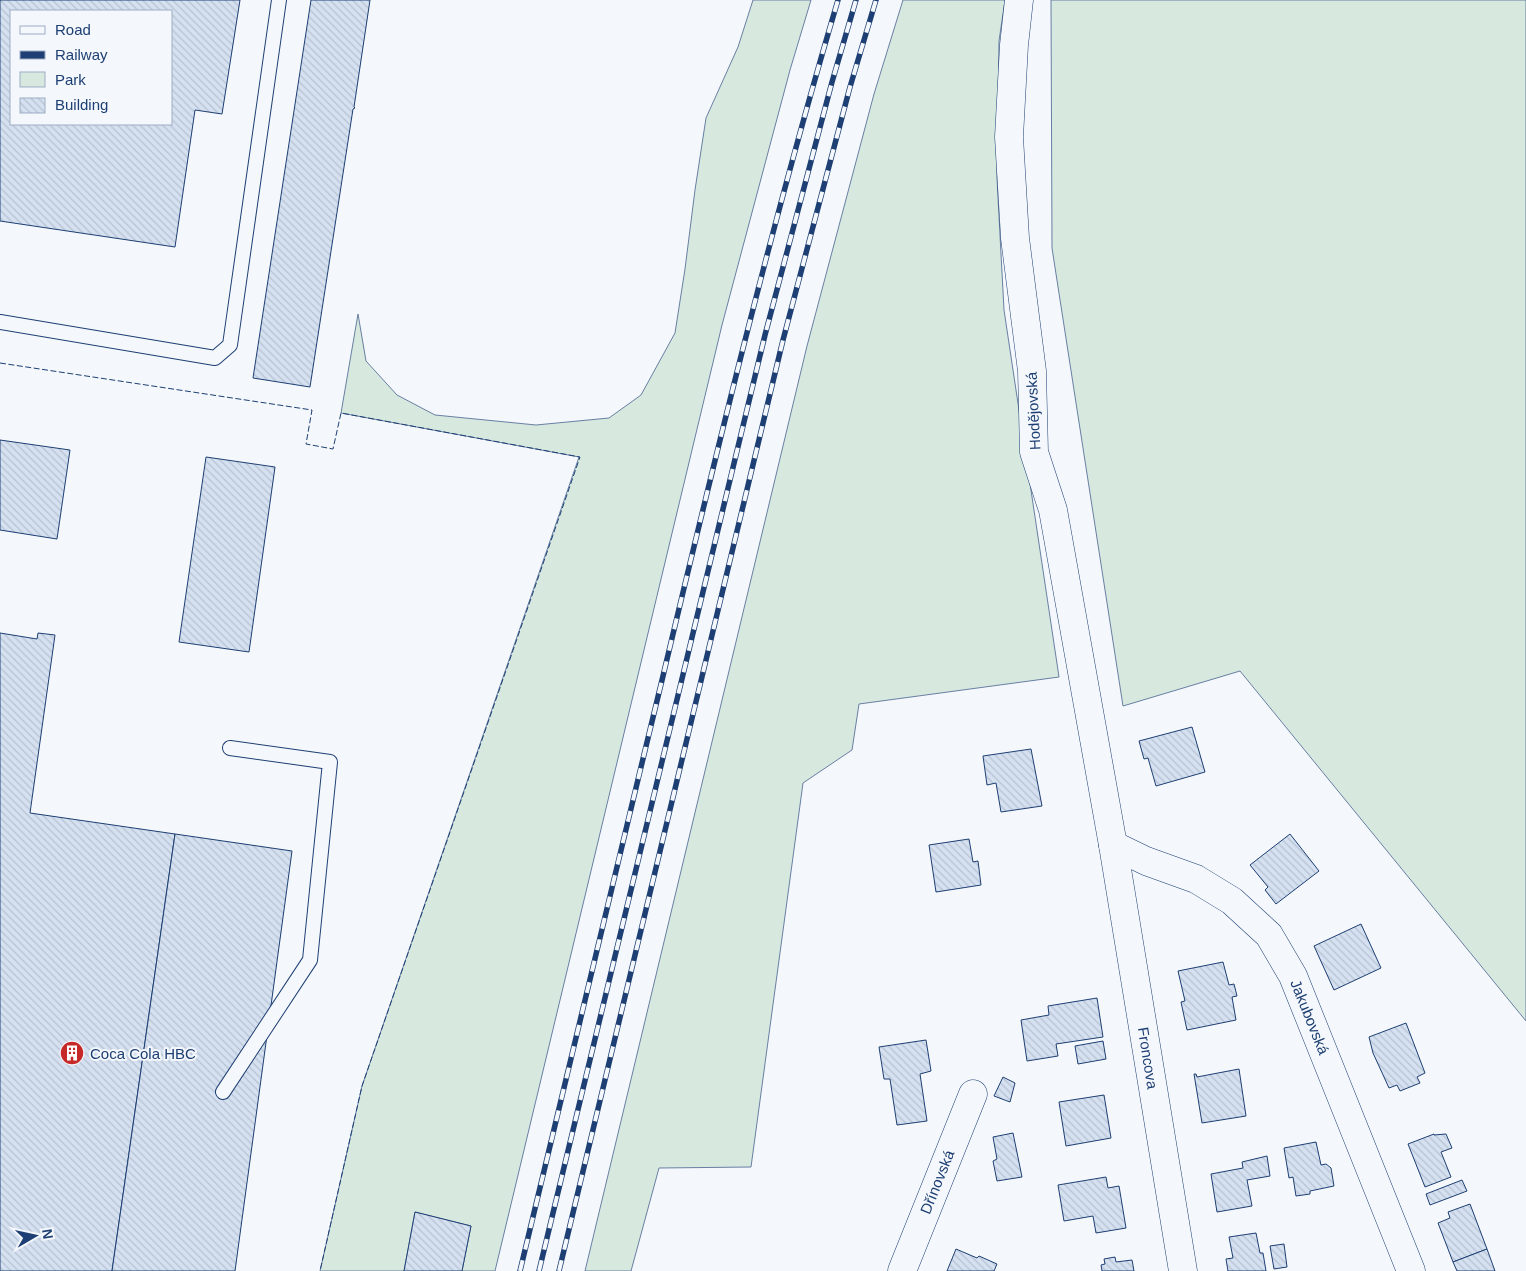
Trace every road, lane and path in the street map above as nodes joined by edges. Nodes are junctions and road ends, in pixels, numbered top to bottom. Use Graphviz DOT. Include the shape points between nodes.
graph roads {
  1 [pos="279,0"];
  2 [pos="1019,0"];
  3 [pos="0,322"];
  4 [pos="230,748"];
  5 [pos="1113,845"];
  6 [pos="222,1092"];
  7 [pos="973,1094"];
  8 [pos="902,1271"];
  9 [pos="1183,1271"];
  10 [pos="1411,1271"];
  1 -- 3 [label="lane" via="230,345 215,358"];
  2 -- 5 [label="street, Hodějovská" via="1009,137 1016,238 1032,371 1034,452 1053,510"];
  4 -- 6 [label="lane" via="330,762 310,960"];
  5 -- 9 [label="street, Froncova"];
  5 -- 10 [label="street, Jakubovská" via="1196,879 1232,901 1269,935 1293,976"];
  7 -- 8 [label="street, Dřínovská"];
}
